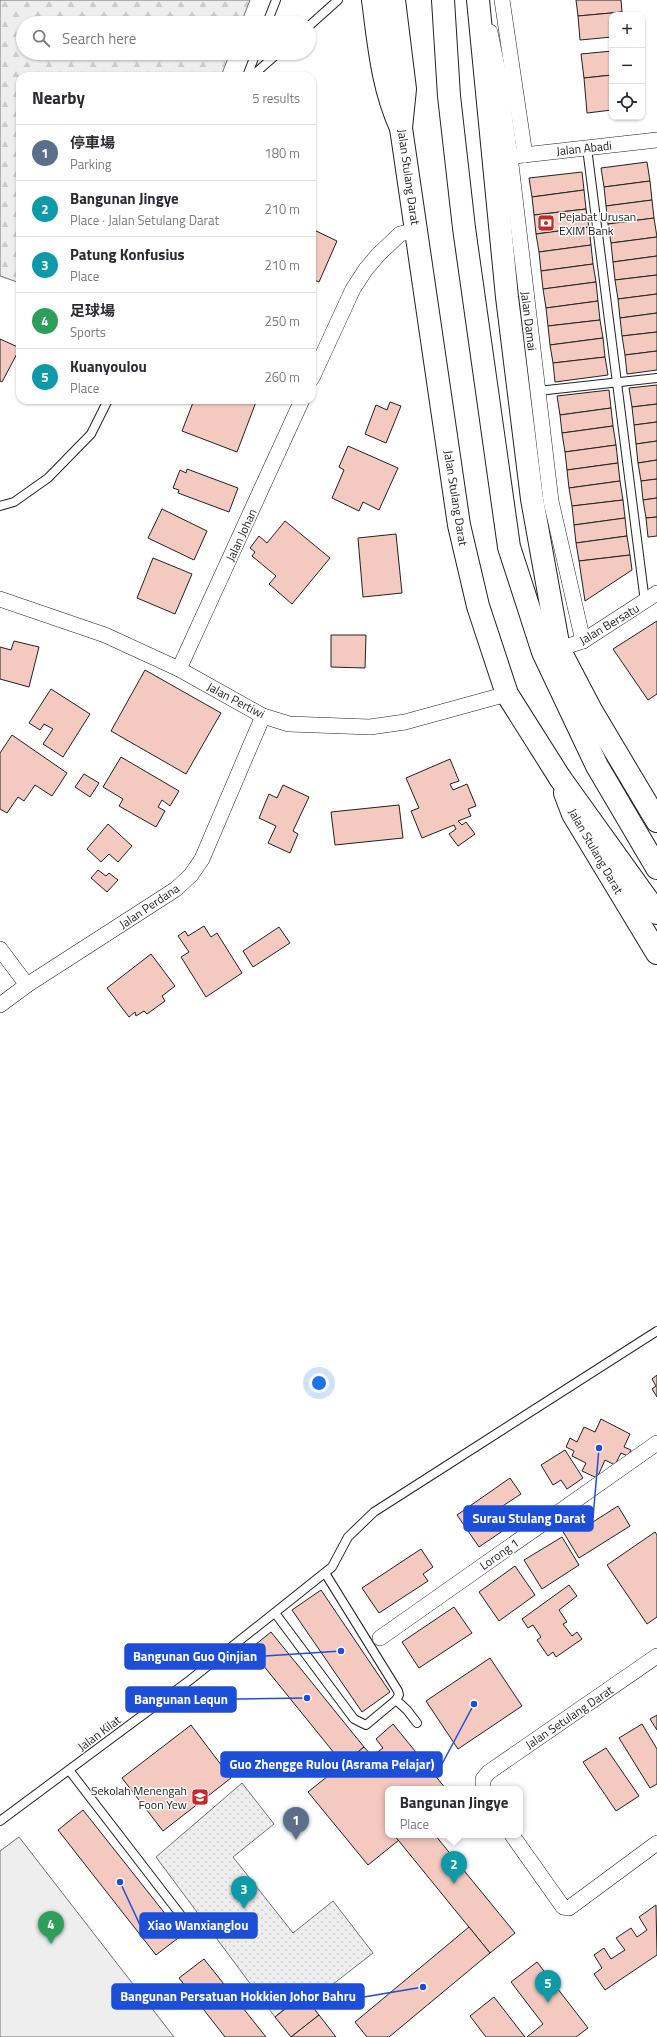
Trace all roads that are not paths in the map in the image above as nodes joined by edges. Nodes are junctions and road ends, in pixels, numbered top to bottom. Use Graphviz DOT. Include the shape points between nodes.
graph roads {
  1 [pos="276,0"];
  2 [pos="338,0"];
  3 [pos="373,0"];
  4 [pos="394,0"];
  5 [pos="443,0"];
  6 [pos="457,0"];
  7 [pos="478,0"];
  8 [pos="482,0"];
  9 [pos="502,0"];
  10 [pos="270,16"];
  11 [pos="316,20"];
  12 [pos="253,60"];
  13 [pos="270,60"];
  14 [pos="248,72"];
  15 [pos="257,72"];
  16 [pos="450,96"];
  17 [pos="401,128"];
  18 [pos="657,140"];
  19 [pos="587,148"];
  20 [pos="518,156"];
  21 [pos="416,230"];
  22 [pos="316,369"];
  23 [pos="657,378"];
  24 [pos="616,383"];
  25 [pos="538,391"];
  26 [pos="106,404"];
  27 [pos="300,404"];
  28 [pos="0,506"];
  29 [pos="0,598"];
  30 [pos="651,598"];
  31 [pos="583,641"];
  32 [pos="559,649"];
  33 [pos="179,669"];
  34 [pos="507,694"];
  35 [pos="263,716"];
  36 [pos="560,778"];
  37 [pos="657,821"];
  38 [pos="657,868"];
  39 [pos="657,913"];
  40 [pos="0,949"];
  41 [pos="657,952"];
  42 [pos="27,985"];
  43 [pos="0,1006"];
  44 [pos="657,1331"];
  45 [pos="657,1443"];
  46 [pos="325,1573"];
  47 [pos="275,1613"];
  48 [pos="380,1638"];
  49 [pos="657,1656"];
  50 [pos="396,1700"];
  51 [pos="417,1723"];
  52 [pos="69,1770"];
  53 [pos="483,1784"];
  54 [pos="0,1821"];
  55 [pos="514,1838"];
  56 [pos="657,1843"];
  57 [pos="183,1918"];
  1 -- 10 [label="lane"];
  2 -- 11 [label="lane"];
  3 -- 17 [label="main road" via="390,104"];
  4 -- 17 [label="main road, Jalan Stulang Darat" via="405,89"];
  5 -- 16 [label="main road"];
  6 -- 16 [label="main road"];
  7 -- 32 [label="main road" via="507,297 531,491"];
  8 -- 20 [label="street, Jalan Damai"];
  9 -- 20 [label="street, Jalan Damai"];
  12 -- 14 [label="lane"];
  13 -- 15 [label="lane"];
  16 -- 38 [label="main road" via="464,228 509,548 544,652 597,766"];
  17 -- 21 [label="main road, Jalan Stulang Darat"];
  18 -- 19 [label="street, Jalan Abadi"];
  19 -- 20 [label="street, Jalan Abadi"];
  19 -- 24 [label="lane"];
  20 -- 25 [label="street, Jalan Damai"];
  21 -- 22 [label="street" via="400,234 366,269 353,289"];
  21 -- 34 [label="main road, Jalan Stulang Darat" via="459,525 478,606"];
  23 -- 24 [label="lane"];
  24 -- 25 [label="lane"];
  24 -- 30 [label="lane"];
  25 -- 31 [label="street, Jalan Damai" via="551,501"];
  26 -- 28 [label="lane" via="91,434 48,478 14,502"];
  27 -- 33 [label="street, Jalan Johan"];
  29 -- 33 [label="street, Jalan Pertiwi" via="105,635"];
  30 -- 31 [label="street, Jalan Bersatu"];
  31 -- 32 [label="street, Jalan Bersatu"];
  32 -- 37 [label="main road" via="592,712"];
  33 -- 35 [label="street, Jalan Pertiwi"];
  34 -- 35 [label="street, Jalan Pertiwi" via="406,722 370,727 289,724"];
  34 -- 36 [label="main road, Jalan Stulang Darat"];
  35 -- 42 [label="street, Jalan Perdana" via="202,859 191,875 176,889"];
  36 -- 39 [label="main road"];
  36 -- 41 [label="main road, Jalan Stulang Darat" via="573,814"];
  40 -- 42 [label="street"];
  42 -- 43 [label="street, Jalan Perdana"];
  44 -- 46 [label="lane, Jalan Kilat" via="374,1512 348,1537 332,1567"];
  45 -- 48 [label="street, Lorong 1"];
  46 -- 47 [label="lane, Jalan Kilat"];
  46 -- 50 [label="lane" via="398,1691"];
  47 -- 50 [label="lane" via="354,1719 366,1725"];
  47 -- 52 [label="lane, Jalan Kilat"];
  49 -- 53 [label="street, Jalan Setulang Darat" via="489,1772"];
  50 -- 51 [label="lane"];
  52 -- 54 [label="lane, Jalan Kilat"];
  52 -- 57 [label="lane"];
  55 -- 56 [label="street" via="566,1908"];
}
